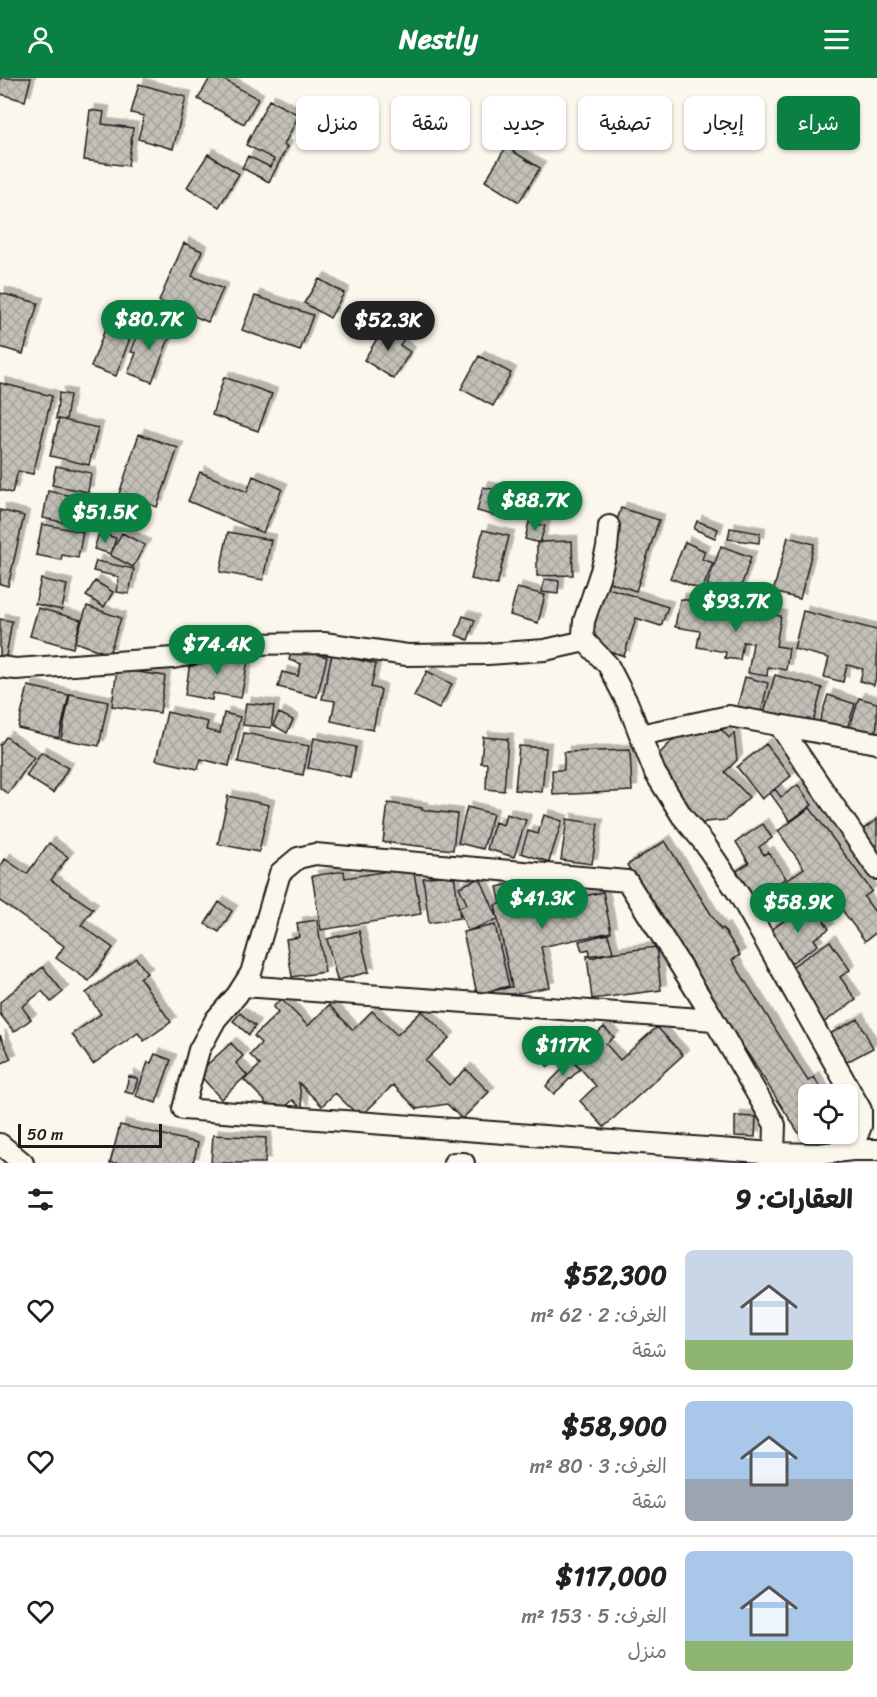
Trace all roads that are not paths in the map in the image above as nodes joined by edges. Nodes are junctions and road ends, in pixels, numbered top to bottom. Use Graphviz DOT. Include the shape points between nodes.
graph roads {
  1 [pos="609,526"];
  2 [pos="585,641"];
  3 [pos="0,667"];
  4 [pos="779,725"];
  5 [pos="640,735"];
  6 [pos="877,744"];
  7 [pos="877,868"];
  8 [pos="243,986"];
  9 [pos="714,1020"];
  10 [pos="0,1144"];
  11 [pos="852,1150"];
  12 [pos="877,1150"];
  13 [pos="771,1158"];
  14 [pos="23,1163"];
  15 [pos="454,1163"];
  16 [pos="464,1163"];
  1 -- 2 [label="street" via="605,556 584,621"];
  2 -- 3 [label="street" via="545,650 407,655 324,643 248,644 173,658"];
  2 -- 5 [label="street" via="608,665"];
  4 -- 5 [label="street" via="729,716"];
  4 -- 6 [label="street"];
  4 -- 7 [label="street"];
  5 -- 11 [label="street" via="655,773 740,896 861,1110 861,1126"];
  8 -- 9 [label="street"];
  8 -- 9 [label="street" via="251,973 280,873 298,858 315,854 627,881"];
  8 -- 13 [label="street" via="216,1018 199,1050 183,1109"];
  9 -- 13 [label="street" via="775,1125"];
  10 -- 14 [label="street"];
  11 -- 12 [label="street"];
  11 -- 13 [label="street"];
  15 -- 16 [label="street"];
}
